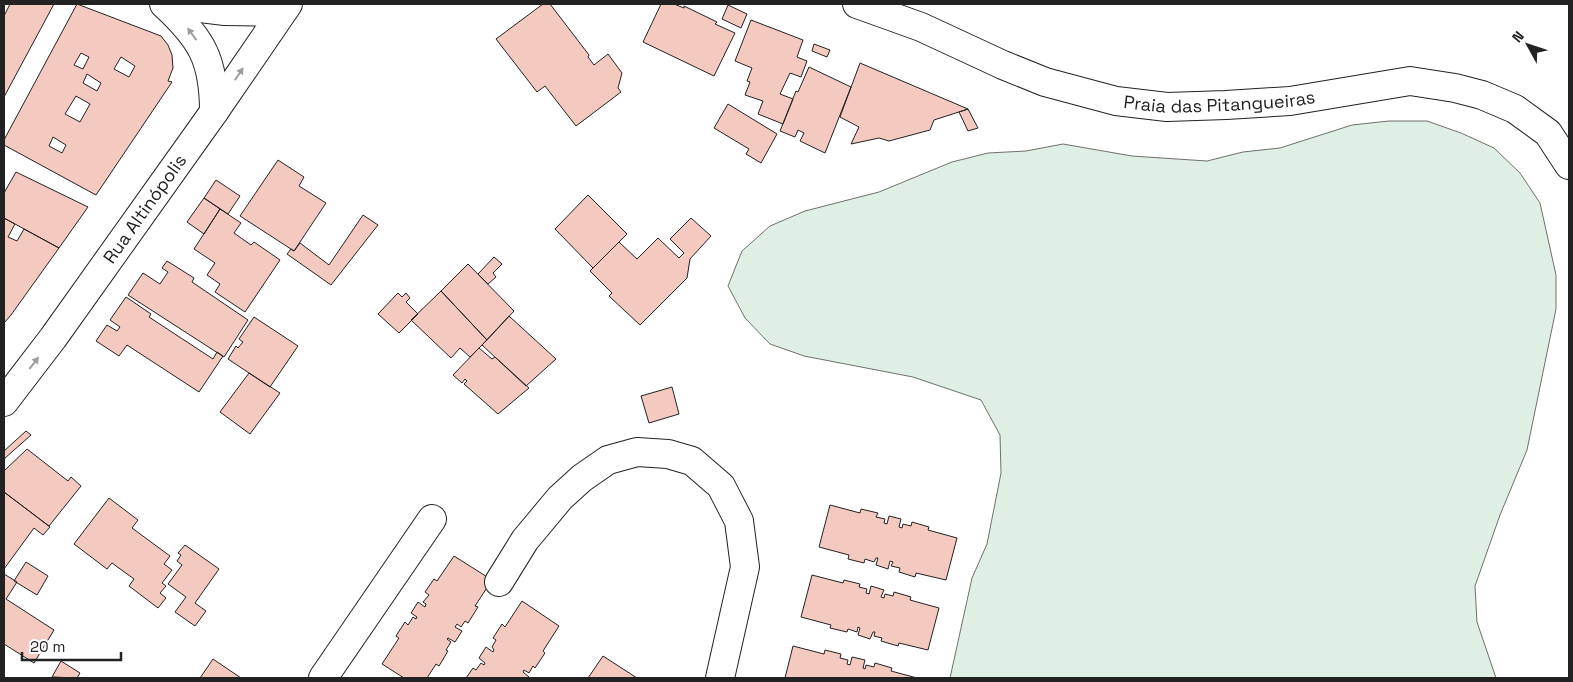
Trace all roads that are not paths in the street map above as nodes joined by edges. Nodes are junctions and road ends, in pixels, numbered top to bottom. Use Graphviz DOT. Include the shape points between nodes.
graph roads {
  1 [pos="164,4"];
  2 [pos="168,4"];
  3 [pos="857,4"];
  4 [pos="284,8"];
  5 [pos="214,112"];
  6 [pos="1569,165"];
  7 [pos="4,402"];
  8 [pos="432,519"];
  9 [pos="498,582"];
  10 [pos="722,670"];
  11 [pos="323,678"];
  5 -- 1 [label="main road, one-way" via="211,68 206,54 193,34"];
  2 -- 4 [label="main road" via="225,11"];
  3 -- 6 [label="main road, Praia das Pitangueiras" via="921,27 1045,82 1116,101 1167,107 1290,101 1410,81 1455,88 1515,109 1548,133"];
  5 -- 4 [label="main road, Rua Altinópolis, one-way"];
  7 -- 5 [label="main road, Rua Altinópolis, one-way"];
  8 -- 11 [label="main road"];
  9 -- 10 [label="main road" via="525,540 560,498 608,460 637,452 668,454 692,461 721,486 739,521 745,567"];
}
